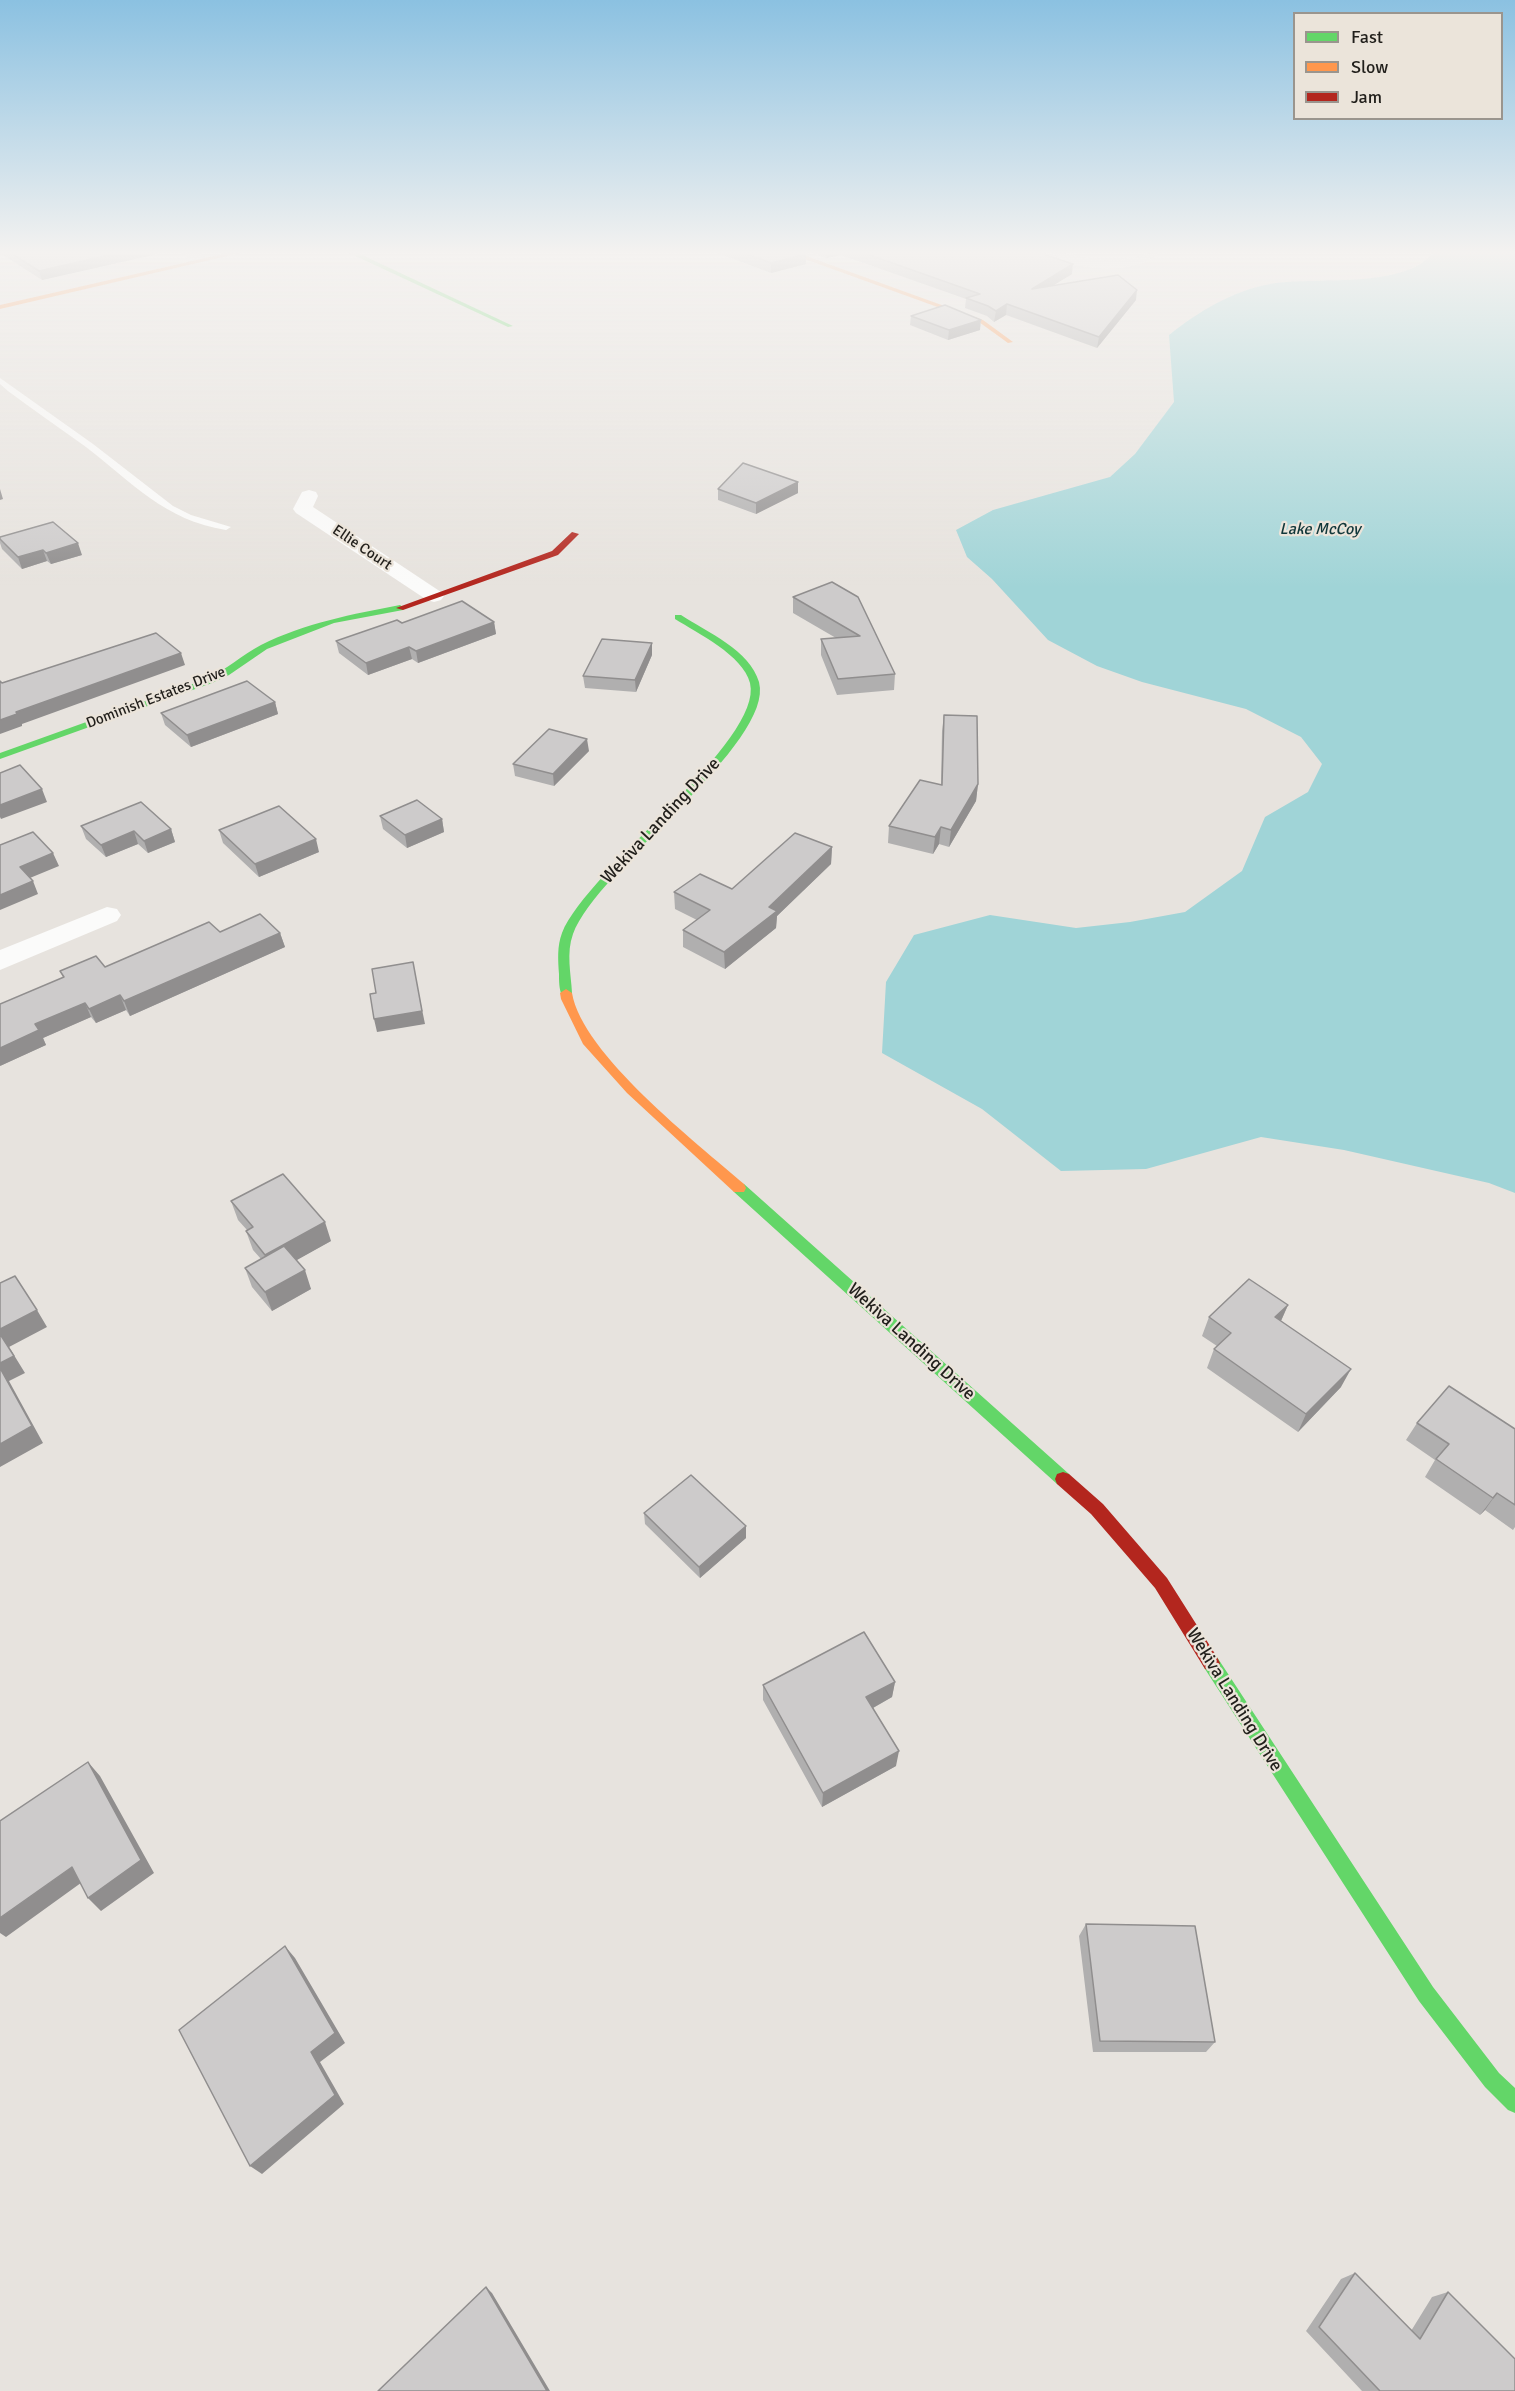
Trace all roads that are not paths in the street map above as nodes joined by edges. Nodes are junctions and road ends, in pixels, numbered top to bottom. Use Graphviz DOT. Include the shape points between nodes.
graph roads {
  1 [pos="0,380"];
  2 [pos="309,496"];
  3 [pos="226,527"];
  4 [pos="575,534"];
  5 [pos="434,596"];
  6 [pos="678,617"];
  7 [pos="0,756"];
  8 [pos="107,915"];
  9 [pos="0,961"];
  10 [pos="1515,2103"];
  1 -- 3 [label="lane" via="156,499 199,523"];
  2 -- 5 [label="street, Ellie Court" via="303,509"];
  4 -- 5 [label="street, Dominish Estates Drive" via="555,553"];
  5 -- 7 [label="street, Dominish Estates Drive" via="392,611 313,628 264,647 208,681"];
  6 -- 10 [label="street, Wekiva Landing Drive" via="743,660 756,685 753,708 736,739 617,865 570,927 563,953 567,999 587,1041 631,1090 1097,1509 1161,1583 1426,1994 1492,2080"];
  8 -- 9 [label="street"];
}
